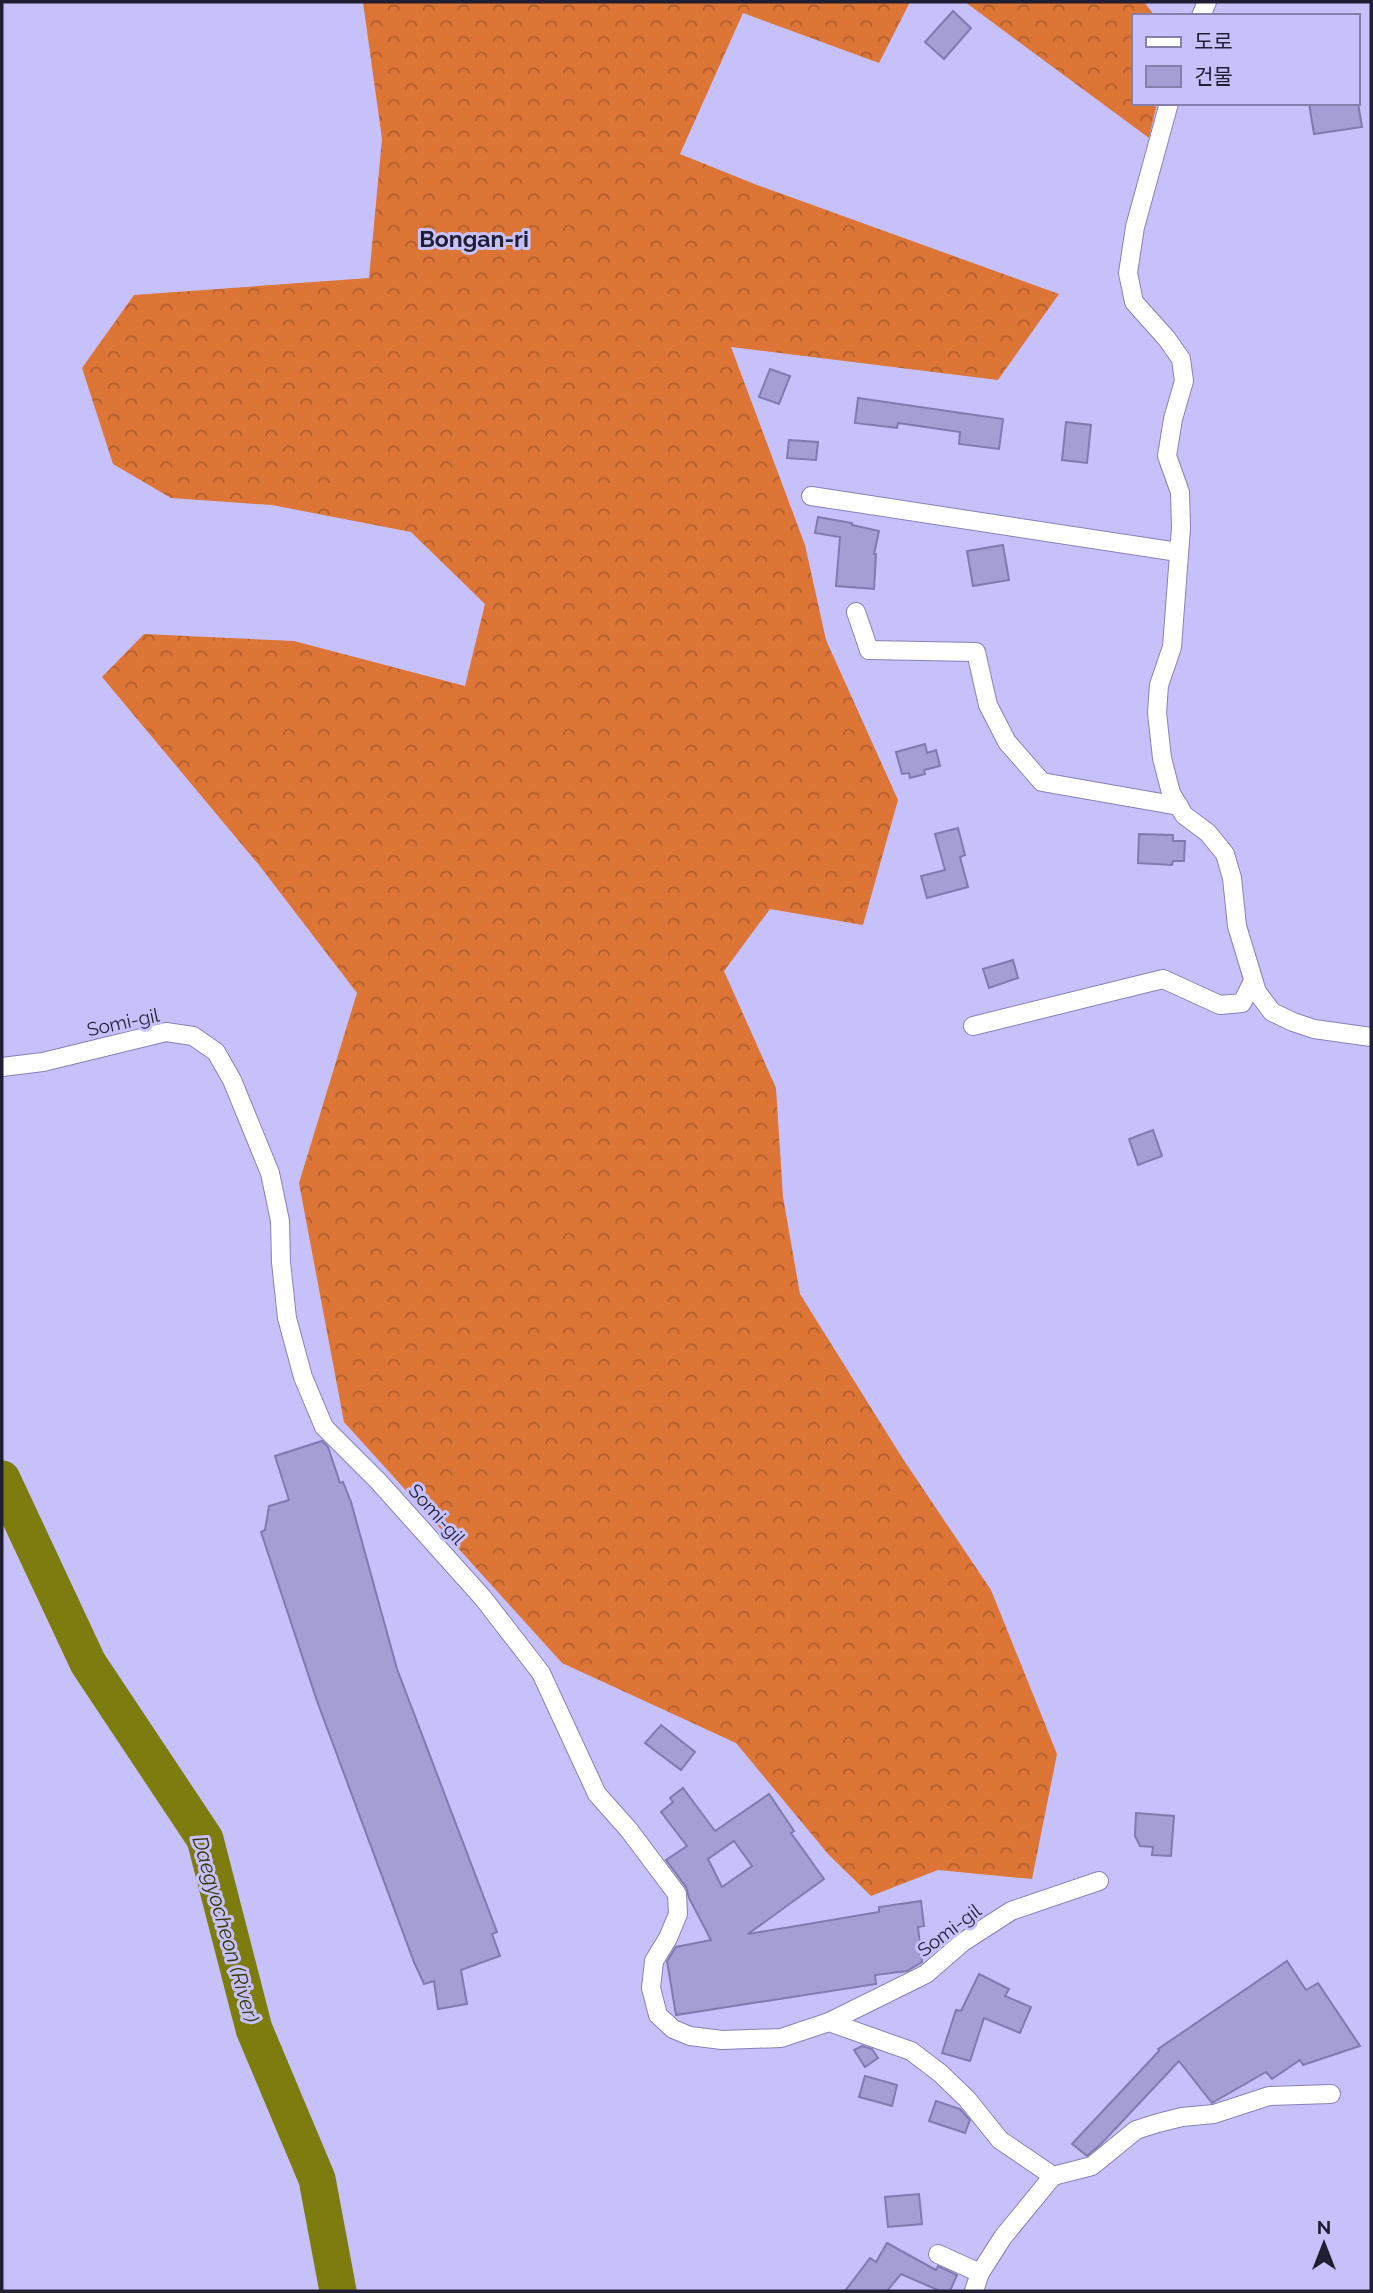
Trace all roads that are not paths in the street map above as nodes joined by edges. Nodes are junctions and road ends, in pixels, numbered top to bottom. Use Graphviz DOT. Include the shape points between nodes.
graph roads {
  1 [pos="1168,105"];
  2 [pos="811,496"];
  3 [pos="1178,552"];
  4 [pos="856,612"];
  5 [pos="1179,806"];
  6 [pos="1253,981"];
  7 [pos="973,1026"];
  8 [pos="1371,1037"];
  9 [pos="2,1067"];
  10 [pos="1099,1881"];
  11 [pos="829,2022"];
  12 [pos="1331,2094"];
  13 [pos="1052,2176"];
  14 [pos="938,2254"];
  15 [pos="979,2286"];
  1 -- 3 [label="street" via="1135,227 1128,273 1134,302 1181,359 1184,381 1167,456 1180,492"];
  2 -- 3 [label="street"];
  3 -- 5 [label="street" via="1172,647 1159,685 1157,713 1162,758"];
  4 -- 5 [label="street" via="869,650 976,652 988,705 1007,742 1042,782"];
  5 -- 6 [label="street" via="1224,854"];
  6 -- 7 [label="street" via="1242,1003 1220,1005 1164,979"];
  6 -- 8 [label="street" via="1272,1012 1293,1022"];
  9 -- 11 [label="street, Somi-gil" via="43,1062 166,1032 194,1036 216,1052 270,1173 280,1221 287,1318 303,1377 324,1427 483,1598 541,1673 597,1794 677,1894 678,1914 654,1961 652,1988 658,2015 690,2036 722,2040 780,2038"];
  10 -- 11 [label="street, Somi-gil" via="1011,1911 963,1942 926,1974"];
  11 -- 13 [label="street" via="911,2051 967,2099 1000,2140"];
  12 -- 13 [label="street" via="1269,2096 1214,2113 1158,2123 1136,2130 1093,2166"];
  13 -- 15 [label="street" via="1003,2237"];
  14 -- 15 [label="street"];
}
